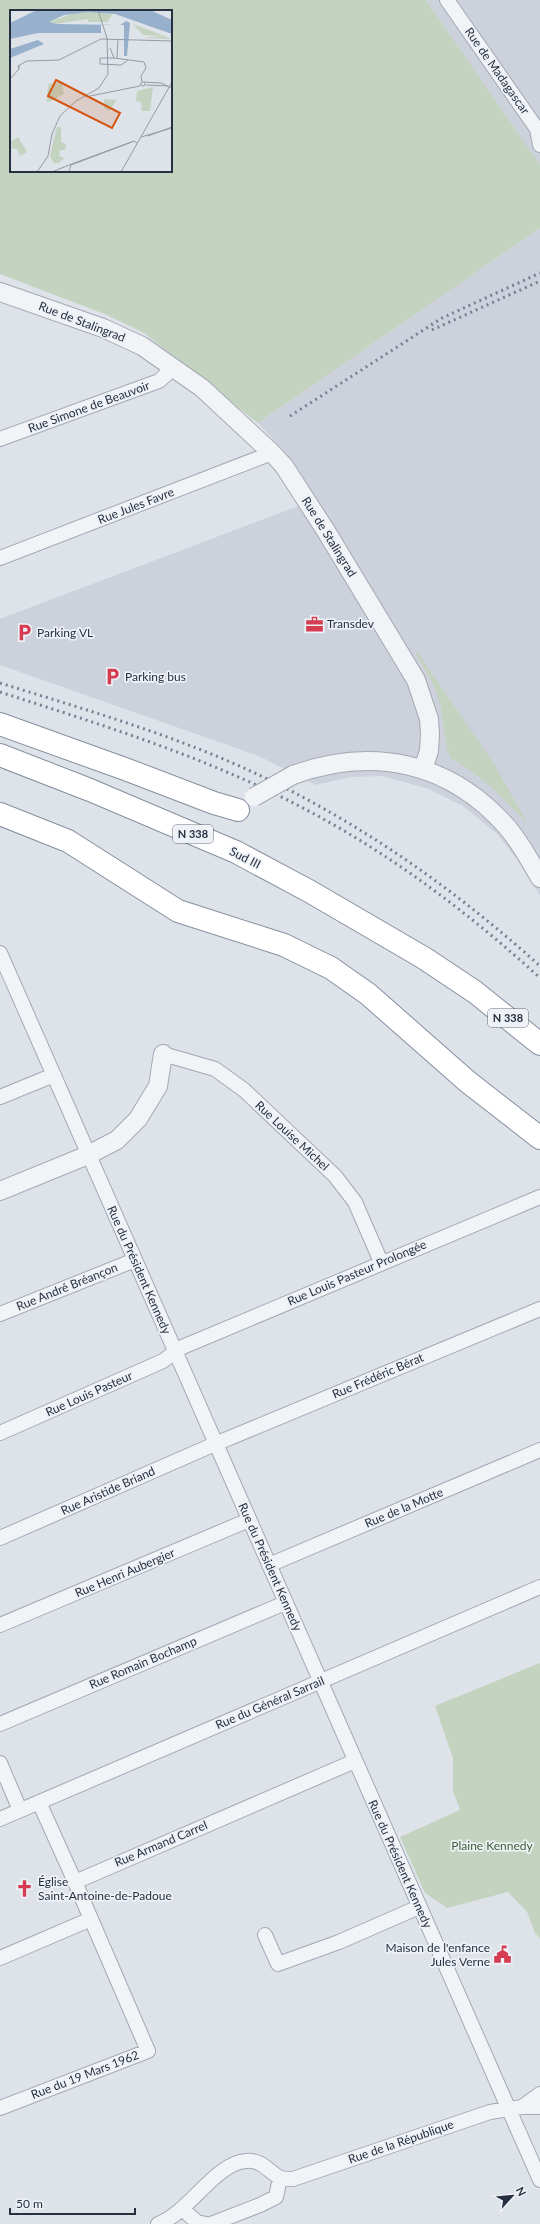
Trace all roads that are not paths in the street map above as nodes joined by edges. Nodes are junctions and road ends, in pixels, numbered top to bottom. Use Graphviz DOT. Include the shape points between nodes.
graph roads {
  1 [pos="447,0"];
  2 [pos="539,128"];
  3 [pos="540,145"];
  4 [pos="0,292"];
  5 [pos="173,368"];
  6 [pos="0,439"];
  7 [pos="272,452"];
  8 [pos="0,558"];
  9 [pos="0,724"];
  10 [pos="0,755"];
  11 [pos="423,769"];
  12 [pos="246,804"];
  13 [pos="0,814"];
  14 [pos="540,878"];
  15 [pos="0,953"];
  16 [pos="540,1044"];
  17 [pos="162,1054"];
  18 [pos="54,1075"];
  19 [pos="0,1097"];
  20 [pos="540,1138"];
  21 [pos="88,1155"];
  22 [pos="0,1191"];
  23 [pos="540,1197"];
  24 [pos="135,1260"];
  25 [pos="381,1262"];
  26 [pos="540,1309"];
  27 [pos="0,1314"];
  28 [pos="174,1350"];
  29 [pos="0,1433"];
  30 [pos="216,1444"];
  31 [pos="540,1450"];
  32 [pos="249,1520"];
  33 [pos="0,1538"];
  34 [pos="269,1565"];
  35 [pos="540,1587"];
  36 [pos="285,1603"];
  37 [pos="0,1626"];
  38 [pos="320,1681"];
  39 [pos="0,1724"];
  40 [pos="355,1761"];
  41 [pos="0,1763"];
  42 [pos="40,1802"];
  43 [pos="20,1810"];
  44 [pos="0,1818"];
  45 [pos="75,1882"];
  46 [pos="419,1907"];
  47 [pos="91,1919"];
  48 [pos="265,1935"];
  49 [pos="0,1958"];
  50 [pos="540,2094"];
  51 [pos="522,2107"];
  52 [pos="540,2107"];
  53 [pos="0,2108"];
  54 [pos="508,2110"];
  55 [pos="280,2178"];
  56 [pos="540,2180"];
  57 [pos="182,2209"];
  58 [pos="158,2224"];
  59 [pos="206,2224"];
  60 [pos="211,2224"];
  1 -- 2 [label="street, Rue de Madagascar"];
  2 -- 3 [label="street, Rue de Madagascar"];
  4 -- 5 [label="street, Rue de Stalingrad" via="103,328 142,346"];
  5 -- 6 [label="street, Rue Simone de Beauvoir" via="159,381"];
  5 -- 7 [label="street, Rue de Stalingrad" via="202,388"];
  7 -- 8 [label="street, Rue Jules Favre"];
  7 -- 11 [label="street, Rue de Stalingrad" via="326,531 416,680 427,712 430,734 429,751"];
  9 -- 12 [label="highway" via="125,768 214,803"];
  10 -- 16 [label="highway, Sud III / N 338" via="236,852 309,891 424,958 475,992"];
  11 -- 12 [label="street, bridge" via="390,762 328,764 293,775"];
  11 -- 14 [label="street" via="454,784 488,808 519,842"];
  13 -- 20 [label="highway" via="68,841 178,911 284,945 331,968 368,994 468,1082"];
  15 -- 18 [label="street, Rue du Président Kennedy"];
  17 -- 21 [label="street" via="158,1086 138,1119 117,1140"];
  17 -- 25 [label="street, Rue Louise Michel" via="215,1069 244,1090 335,1176 355,1202"];
  18 -- 19 [label="street"];
  18 -- 21 [label="street, Rue du Président Kennedy"];
  21 -- 22 [label="street"];
  21 -- 24 [label="street, Rue du Président Kennedy"];
  23 -- 25 [label="street, Rue Louis Pasteur Prolongée"];
  24 -- 27 [label="street, Rue André Bréançon"];
  24 -- 28 [label="street, Rue du Président Kennedy"];
  25 -- 28 [label="street, Rue Louis Pasteur Prolongée"];
  26 -- 30 [label="street, Rue Frédéric Bérat"];
  28 -- 29 [label="street, Rue Louis Pasteur" via="163,1361"];
  28 -- 30 [label="street, Rue du Président Kennedy"];
  30 -- 32 [label="street, Rue du Président Kennedy"];
  30 -- 33 [label="street, Rue Aristide Briand"];
  31 -- 34 [label="street, Rue de la Motte"];
  32 -- 34 [label="street, Rue du Président Kennedy"];
  32 -- 37 [label="street, Rue Henri Aubergier"];
  34 -- 36 [label="street, Rue du Président Kennedy"];
  35 -- 38 [label="street, Rue du Général Sarrail"];
  36 -- 38 [label="street, Rue du Président Kennedy"];
  36 -- 39 [label="street, Rue Romain Bochamp"];
  38 -- 40 [label="street, Rue du Président Kennedy"];
  38 -- 42 [label="street, Rue du Général Sarrail"];
  40 -- 45 [label="street, Rue Armand Carrel"];
  40 -- 46 [label="street, Rue du Président Kennedy"];
  41 -- 43 [label="street"];
  42 -- 43 [label="street, Rue du Général Sarrail"];
  42 -- 45 [label="street"];
  43 -- 44 [label="street, Rue du Général Sarrail"];
  45 -- 47 [label="street"];
  46 -- 48 [label="street" via="339,1942 278,1964"];
  46 -- 54 [label="street, Rue du Président Kennedy"];
  47 -- 49 [label="street"];
  47 -- 53 [label="street, Rue du 19 Mars 1962" via="148,2051"];
  50 -- 51 [label="street, Rue de la République"];
  51 -- 52 [label="street, Rue de la République"];
  51 -- 54 [label="street, Rue de la République"];
  54 -- 55 [label="street, Rue de la République" via="490,2112 293,2179"];
  54 -- 56 [label="street, Rue du Président Kennedy"];
  55 -- 57 [label="street" via="266,2166 247,2161 231,2165"];
  55 -- 60 [label="street" via="276,2197"];
  57 -- 58 [label="street" via="165,2222"];
  57 -- 59 [label="street" via="197,2222"];
}
